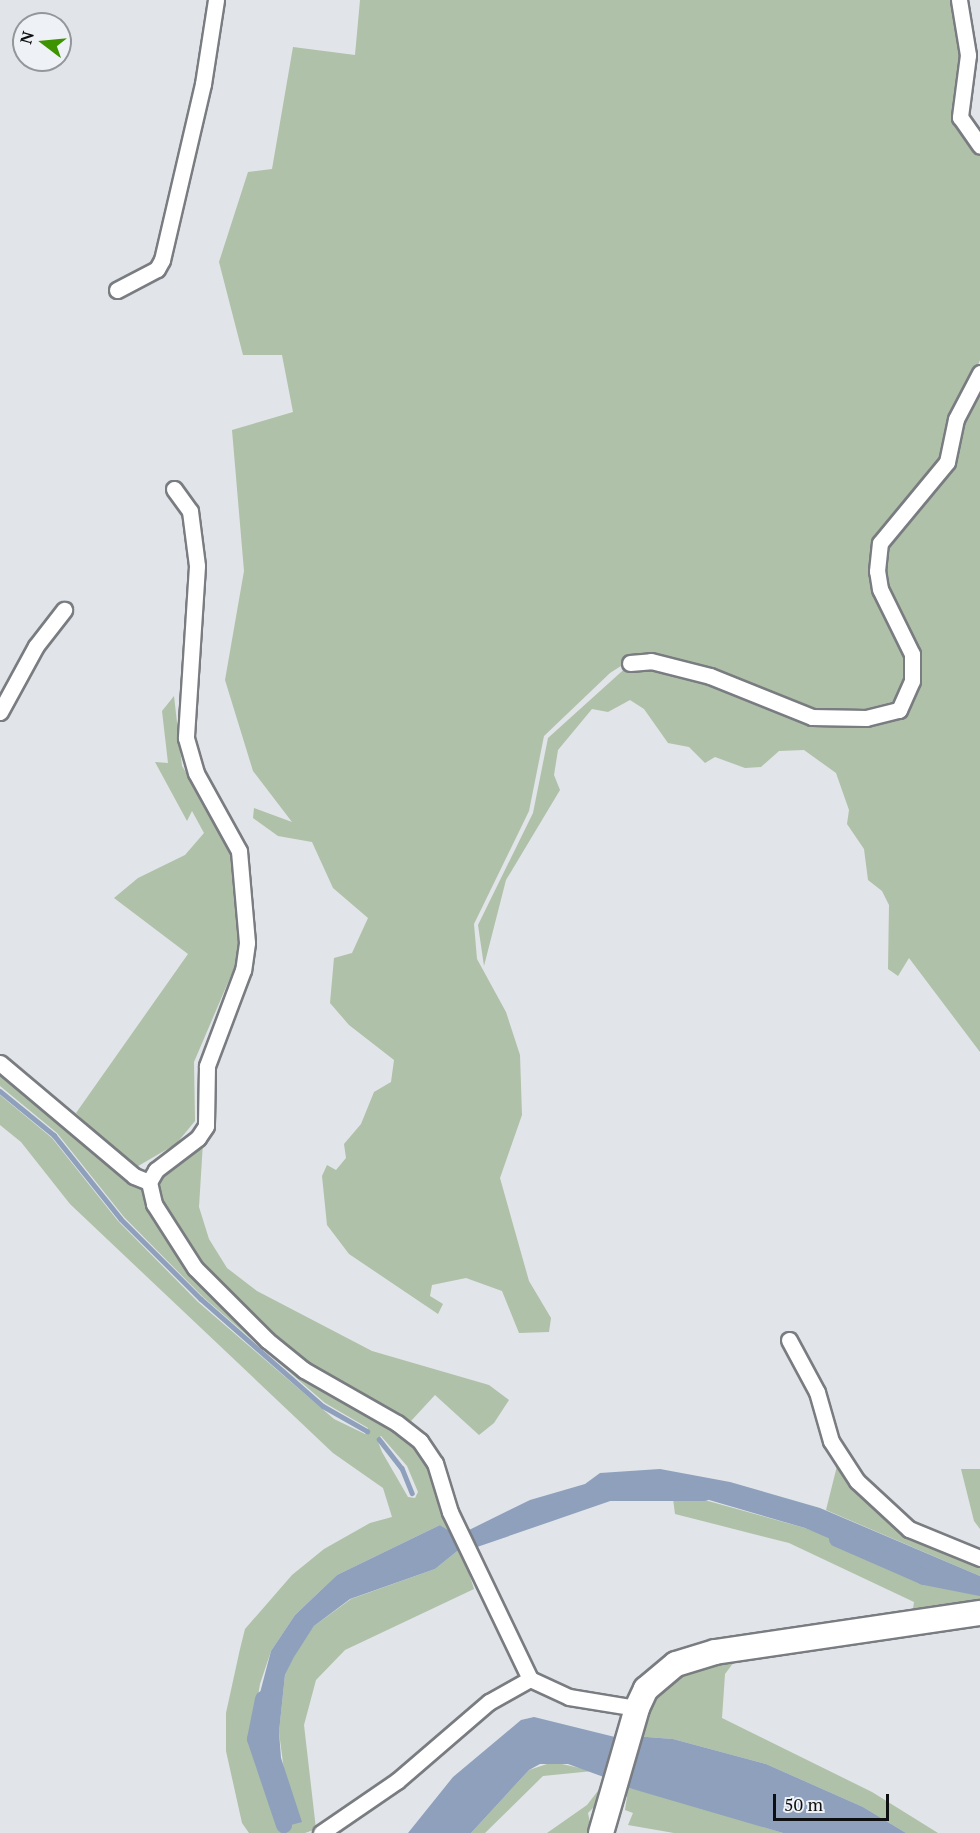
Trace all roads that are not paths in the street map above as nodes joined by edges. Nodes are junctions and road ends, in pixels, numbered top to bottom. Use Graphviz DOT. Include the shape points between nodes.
graph roads {
  1 [pos="216,0"];
  2 [pos="959,0"];
  3 [pos="980,146"];
  4 [pos="117,290"];
  5 [pos="980,373"];
  6 [pos="174,489"];
  7 [pos="64,610"];
  8 [pos="630,663"];
  9 [pos="0,712"];
  10 [pos="0,1063"];
  11 [pos="149,1182"];
  12 [pos="789,1340"];
  13 [pos="980,1558"];
  14 [pos="980,1613"];
  15 [pos="530,1678"];
  16 [pos="637,1708"];
  17 [pos="321,1833"];
  18 [pos="601,1833"];
  1 -- 4 [label="street" via="203,84 162,260 151,273"];
  2 -- 3 [label="street" via="968,55 960,117"];
  5 -- 8 [label="street" via="956,419 947,462 880,543 880,589 912,654 912,681 899,710 866,718 812,717 711,676 651,661"];
  6 -- 11 [label="street" via="190,511 198,575 186,738 196,773 236,839 247,943 243,970 207,1066 207,1126 198,1138 156,1170"];
  7 -- 9 [label="street" via="36,646"];
  10 -- 11 [label="street" via="134,1176"];
  11 -- 15 [label="street" via="161,1218 181,1250 267,1341 323,1382 397,1423 420,1441 435,1463 457,1526"];
  12 -- 13 [label="street" via="817,1392 831,1441 856,1481 909,1529"];
  14 -- 16 [label="main road" via="693,1657 661,1673"];
  15 -- 16 [label="street" via="569,1697"];
  15 -- 17 [label="street" via="489,1702 397,1781"];
  16 -- 18 [label="main road"];
}
